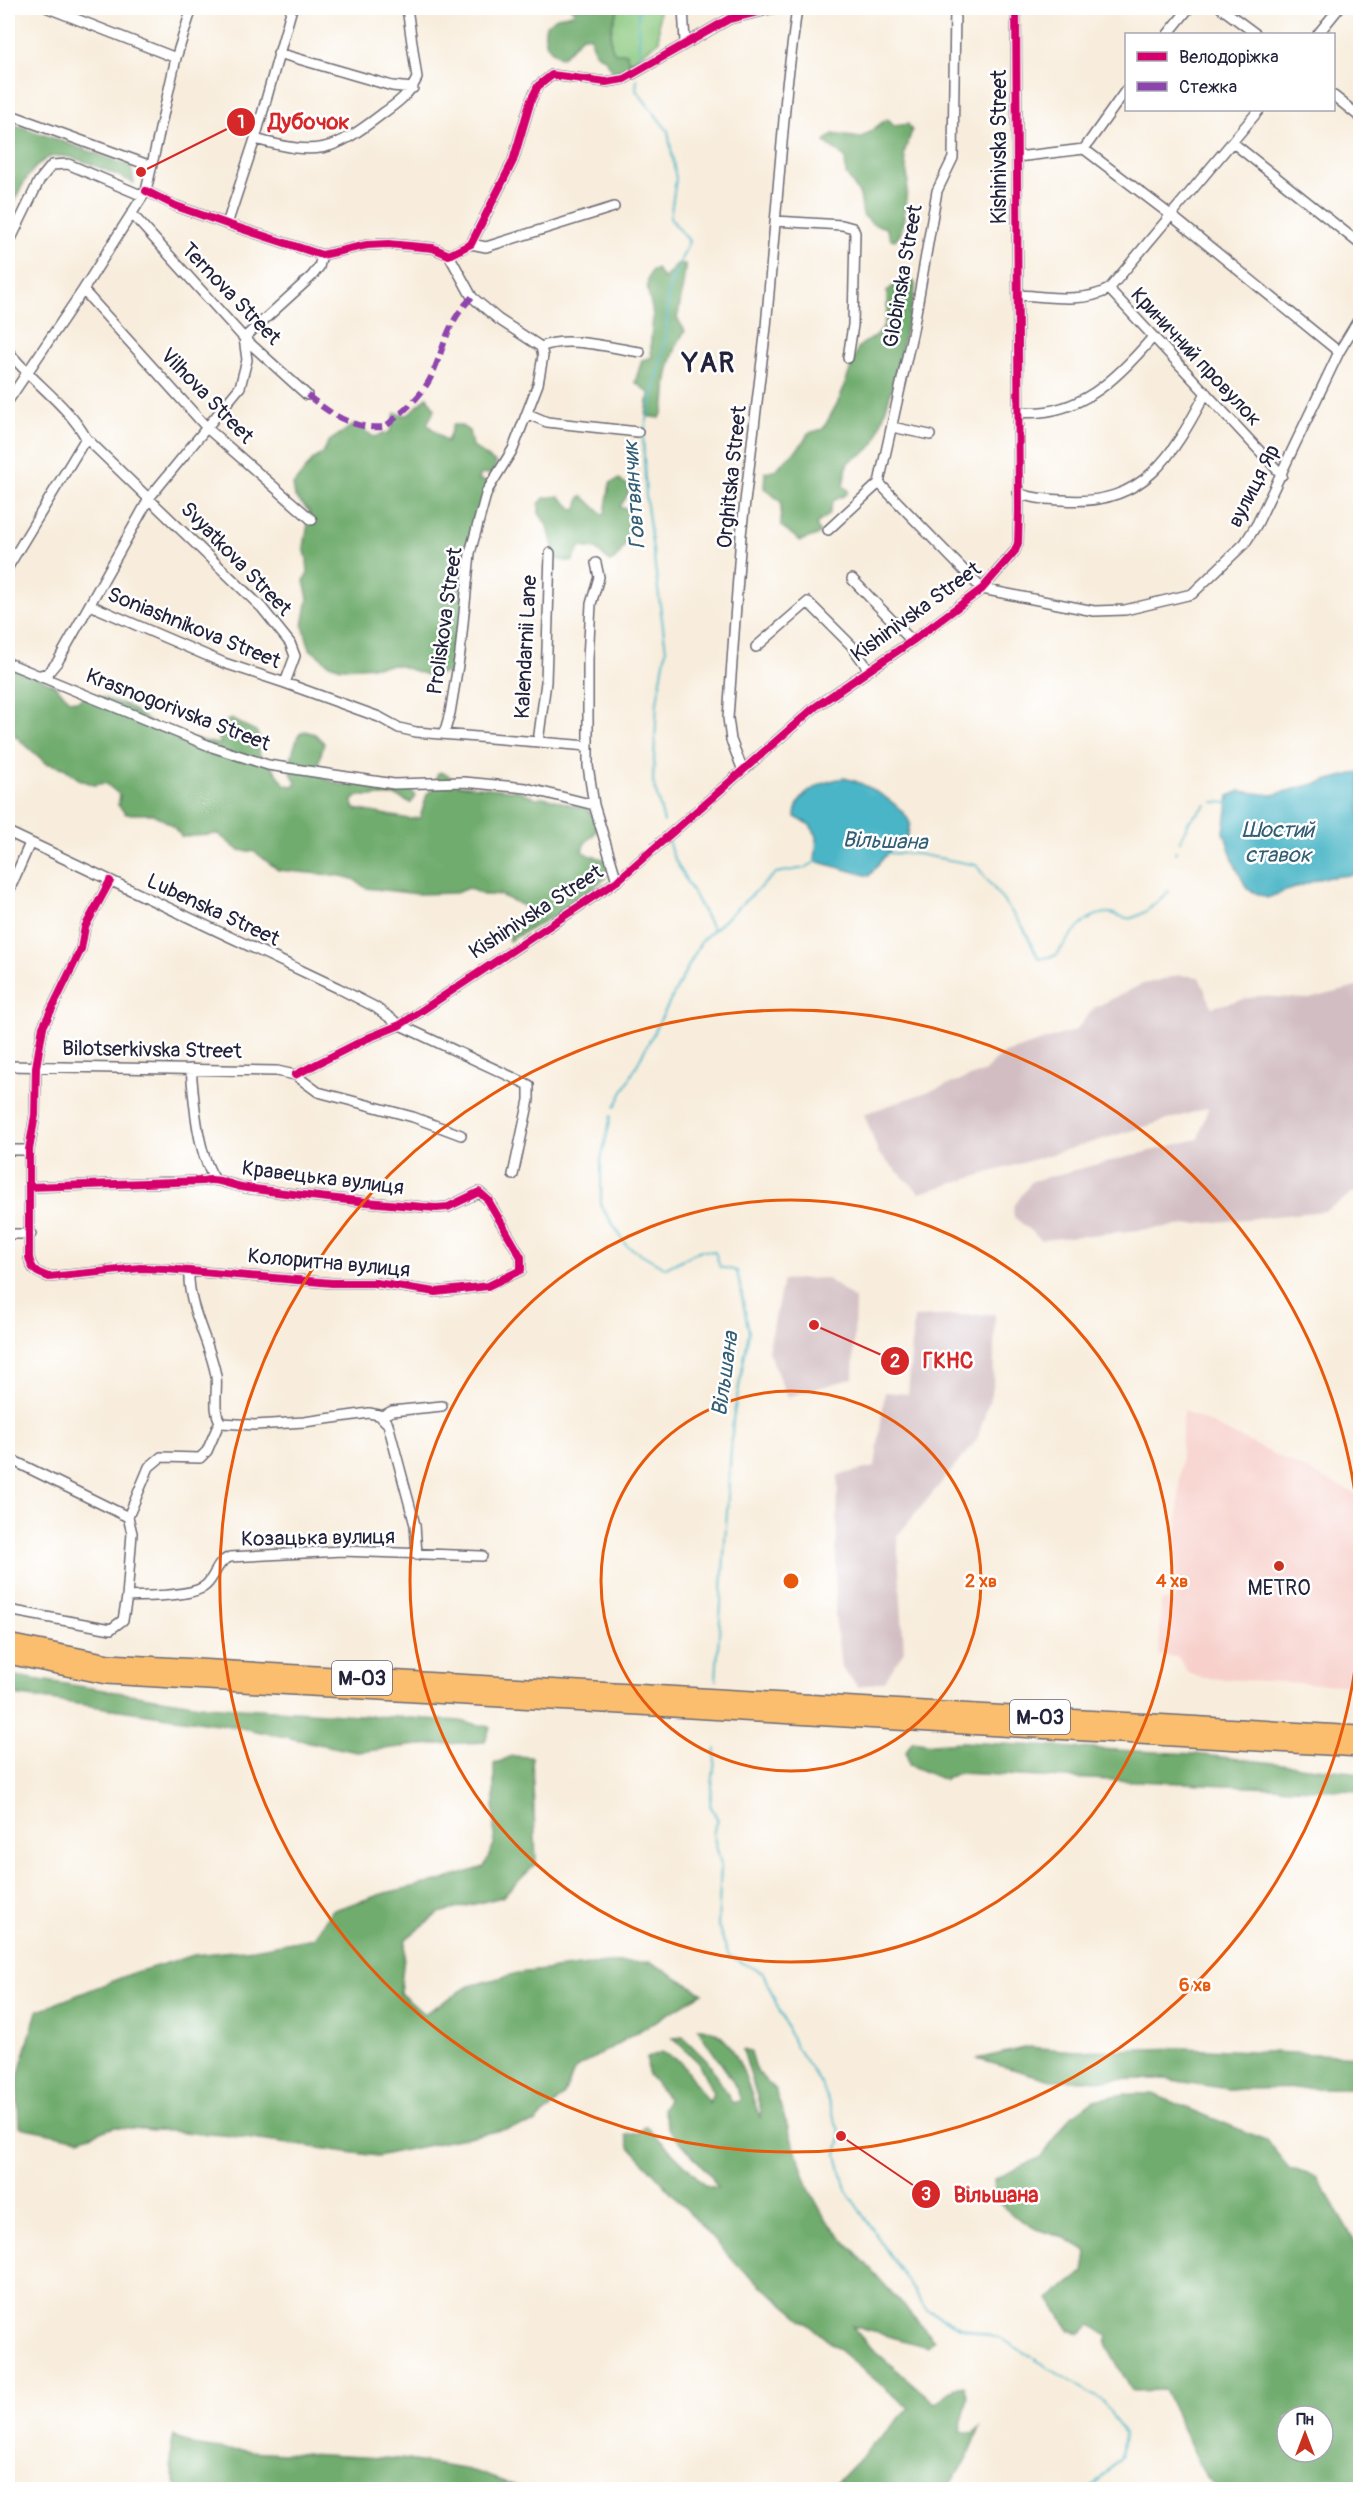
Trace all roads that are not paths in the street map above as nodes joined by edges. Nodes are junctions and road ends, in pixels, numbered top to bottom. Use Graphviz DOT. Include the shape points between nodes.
graph roads {
  1 [pos="48,8"];
  2 [pos="192,8"];
  3 [pos="292,8"];
  4 [pos="407,8"];
  5 [pos="682,8"];
  6 [pos="775,8"];
  7 [pos="797,8"];
  8 [pos="955,8"];
  9 [pos="1016,8"];
  10 [pos="1189,8"];
  11 [pos="1221,8"];
  12 [pos="1339,8"];
  13 [pos="1169,33"];
  14 [pos="1255,33"];
  15 [pos="1319,33"];
  16 [pos="685,42"];
  17 [pos="279,52"];
  18 [pos="176,58"];
  19 [pos="412,88"];
  20 [pos="1125,91"];
  21 [pos="1335,97"];
  22 [pos="1258,111"];
  23 [pos="8,114"];
  24 [pos="1360,117"];
  25 [pos="255,139"];
  26 [pos="1232,142"];
  27 [pos="1084,149"];
  28 [pos="1017,157"];
  29 [pos="151,166"];
  30 [pos="144,194"];
  31 [pos="614,207"];
  32 [pos="132,214"];
  33 [pos="1172,216"];
  34 [pos="775,221"];
  35 [pos="227,225"];
  36 [pos="471,244"];
  37 [pos="1360,244"];
  38 [pos="8,245"];
  39 [pos="322,255"];
  40 [pos="449,255"];
  41 [pos="1109,289"];
  42 [pos="83,290"];
  43 [pos="1018,295"];
  44 [pos="1360,317"];
  45 [pos="1153,337"];
  46 [pos="244,338"];
  47 [pos="541,347"];
  48 [pos="8,351"];
  49 [pos="640,352"];
  50 [pos="1339,352"];
  51 [pos="848,358"];
  52 [pos="25,373"];
  53 [pos="1206,393"];
  54 [pos="308,395"];
  55 [pos="8,401"];
  56 [pos="1018,412"];
  57 [pos="528,414"];
  58 [pos="892,427"];
  59 [pos="208,429"];
  60 [pos="638,432"];
  61 [pos="930,435"];
  62 [pos="86,438"];
  63 [pos="1282,475"];
  64 [pos="879,483"];
  65 [pos="1018,493"];
  66 [pos="150,497"];
  67 [pos="312,520"];
  68 [pos="828,530"];
  69 [pos="550,553"];
  70 [pos="596,563"];
  71 [pos="8,567"];
  72 [pos="852,579"];
  73 [pos="982,589"];
  74 [pos="90,605"];
  75 [pos="912,641"];
  76 [pos="756,647"];
  77 [pos="8,663"];
  78 [pos="869,670"];
  79 [pos="40,675"];
  80 [pos="285,683"];
  81 [pos="444,734"];
  82 [pos="538,742"];
  83 [pos="588,746"];
  84 [pos="742,768"];
  85 [pos="594,805"];
  86 [pos="8,832"];
  87 [pos="30,843"];
  88 [pos="617,880"];
  89 [pos="110,881"];
  90 [pos="8,892"];
  91 [pos="400,1025"];
  92 [pos="8,1066"];
  93 [pos="36,1067"];
  94 [pos="191,1069"];
  95 [pos="295,1075"];
  96 [pos="462,1135"];
  97 [pos="8,1150"];
  98 [pos="29,1150"];
  99 [pos="513,1175"];
  100 [pos="214,1178"];
  101 [pos="29,1187"];
  102 [pos="468,1198"];
  103 [pos="8,1234"];
  104 [pos="31,1234"];
  105 [pos="189,1271"];
  106 [pos="442,1406"];
  107 [pos="381,1416"];
  108 [pos="220,1421"];
  109 [pos="8,1458"];
  110 [pos="128,1516"];
  111 [pos="417,1555"];
  112 [pos="482,1556"];
  113 [pos="127,1598"];
  114 [pos="8,1610"];
  115 [pos="8,1642"];
  116 [pos="8,1656"];
  117 [pos="1360,1734"];
  118 [pos="1360,1749"];
  1 -- 18 [label="street"];
  2 -- 18 [label="street"];
  3 -- 17 [label="street"];
  4 -- 19 [label="street" via="417,78"];
  5 -- 16 [label="street"];
  6 -- 16 [label="street" via="729,19"];
  7 -- 34 [label="street, Orghitska Street"];
  8 -- 58 [label="street, Globinska Street" via="953,158 937,191"];
  9 -- 28 [label="street, Kishinivska Street"];
  10 -- 13 [label="street"];
  11 -- 14 [label="street"];
  12 -- 15 [label="street"];
  16 -- 36 [label="street" via="624,79 606,82 552,75 538,86 513,161"];
  17 -- 19 [label="street" via="392,86"];
  17 -- 25 [label="street"];
  18 -- 29 [label="street"];
  19 -- 25 [label="street" via="361,132 326,148 277,145"];
  20 -- 27 [label="street"];
  21 -- 24 [label="street"];
  22 -- 26 [label="street"];
  23 -- 29 [label="street"];
  25 -- 35 [label="street"];
  26 -- 33 [label="street"];
  26 -- 37 [label="street"];
  27 -- 28 [label="street"];
  27 -- 33 [label="street"];
  28 -- 43 [label="street, Kishinivska Street"];
  29 -- 30 [label="street"];
  30 -- 32 [label="street"];
  30 -- 35 [label="street"];
  30 -- 38 [label="street" via="68,164 52,165 39,181"];
  31 -- 36 [label="street" via="486,247"];
  32 -- 42 [label="street"];
  32 -- 46 [label="street, Ternova Street"];
  33 -- 41 [label="street"];
  33 -- 50 [label="street"];
  34 -- 51 [label="street" via="853,228 855,282"];
  34 -- 84 [label="street, Orghitska Street" via="741,535 728,718 731,740"];
  35 -- 39 [label="street"];
  36 -- 40 [label="street"];
  39 -- 40 [label="street" via="388,244 433,248"];
  39 -- 46 [label="street" via="312,276"];
  40 -- 47 [label="street" via="472,297"];
  41 -- 43 [label="street" via="1085,296"];
  41 -- 45 [label="street, Криничний провулок"];
  42 -- 52 [label="street"];
  42 -- 59 [label="street, Vilhova Street"];
  43 -- 56 [label="street, Kishinivska Street"];
  44 -- 50 [label="street, вулиця Яр"];
  45 -- 53 [label="street, Криничний провулок"];
  45 -- 56 [label="street" via="1111,381 1080,403 1046,413"];
  46 -- 54 [label="street, Ternova Street"];
  46 -- 59 [label="street" via="247,360 240,387"];
  47 -- 49 [label="street" via="567,340"];
  47 -- 57 [label="street, Proliskova Street" via="538,384"];
  48 -- 52 [label="street, Svyatkova Street"];
  50 -- 63 [label="street, вулиця Яр"];
  52 -- 55 [label="street"];
  52 -- 62 [label="street, Svyatkova Street" via="75,418"];
  53 -- 63 [label="street, Криничний провулок"];
  53 -- 65 [label="street" via="1170,455 1153,474 1127,492 1112,498 1076,501 1030,498"];
  56 -- 65 [label="street, Kishinivska Street"];
  57 -- 60 [label="street" via="547,422"];
  57 -- 81 [label="street, Proliskova Street" via="505,465 488,491 470,553 460,653"];
  58 -- 61 [label="street"];
  58 -- 64 [label="street, Globinska Street"];
  59 -- 66 [label="street"];
  59 -- 67 [label="street, Vilhova Street"];
  62 -- 66 [label="street, Svyatkova Street"];
  62 -- 71 [label="street"];
  63 -- 73 [label="street, вулиця Яр" via="1245,543 1192,594 1125,610 1094,611"];
  64 -- 68 [label="street"];
  64 -- 73 [label="street"];
  65 -- 73 [label="street, Kishinivska Street" via="1018,543 1010,560"];
  66 -- 74 [label="street"];
  66 -- 80 [label="street, Svyatkova Street" via="262,608 290,644 295,656"];
  69 -- 82 [label="street, Kalendarnii Lane" via="546,682"];
  70 -- 83 [label="street" via="599,576 591,604 588,659"];
  72 -- 75 [label="street"];
  73 -- 75 [label="street, Kishinivska Street"];
  74 -- 79 [label="street" via="58,661 48,673"];
  74 -- 80 [label="street, Soniashnikova Street" via="224,663"];
  75 -- 78 [label="street, Kishinivska Street"];
  76 -- 78 [label="street" via="807,602 851,645"];
  77 -- 79 [label="street, Krasnogorivska Street"];
  78 -- 84 [label="street, Kishinivska Street" via="815,707"];
  79 -- 85 [label="street, Krasnogorivska Street" via="212,747 268,765 394,784 464,782 526,788"];
  80 -- 81 [label="street" via="399,728"];
  81 -- 82 [label="street"];
  82 -- 83 [label="street"];
  83 -- 85 [label="street"];
  84 -- 88 [label="street, Kishinivska Street"];
  85 -- 88 [label="street"];
  86 -- 87 [label="street, Lubenska Street"];
  87 -- 89 [label="street, Lubenska Street"];
  87 -- 90 [label="street"];
  88 -- 91 [label="street, Kishinivska Street"];
  89 -- 91 [label="street, Lubenska Street" via="375,1007"];
  89 -- 93 [label="street" via="85,927 81,949 43,1027"];
  91 -- 95 [label="street, Kishinivska Street"];
  91 -- 99 [label="street, Lubenska Street" via="529,1085 530,1100"];
  92 -- 93 [label="street, Bilotserkivska Street"];
  93 -- 94 [label="street, Bilotserkivska Street"];
  93 -- 98 [label="street"];
  94 -- 95 [label="street, Bilotserkivska Street"];
  94 -- 100 [label="street" via="195,1109 206,1161"];
  95 -- 96 [label="street" via="318,1092 403,1114"];
  97 -- 98 [label="street"];
  98 -- 101 [label="street"];
  100 -- 101 [label="street, Кравецька вулиця"];
  100 -- 102 [label="street, Кравецька вулиця" via="234,1186 301,1196 436,1208"];
  101 -- 104 [label="street"];
  102 -- 105 [label="street, Колоритна вулиця" via="479,1192 488,1200 521,1257 520,1270 488,1286 436,1292 376,1283"];
  103 -- 104 [label="street"];
  104 -- 105 [label="street, Колоритна вулиця" via="30,1266 49,1277 140,1268"];
  105 -- 108 [label="street" via="191,1296 216,1375"];
  106 -- 107 [label="street"];
  107 -- 108 [label="street" via="369,1413 255,1425 225,1425"];
  107 -- 111 [label="street, Козацька вулиця" via="388,1424 415,1525"];
  108 -- 110 [label="street" via="200,1458 167,1457 154,1461"];
  109 -- 110 [label="street"];
  110 -- 113 [label="street" via="132,1533"];
  111 -- 112 [label="street, Козацька вулиця"];
  111 -- 113 [label="street, Козацька вулиця" via="319,1552 230,1557 221,1562 200,1590"];
  113 -- 114 [label="street" via="123,1620 111,1629"];
  115 -- 117 [label="highway, М-03" via="109,1662"];
  116 -- 118 [label="highway, М-03" via="106,1676"];
}
